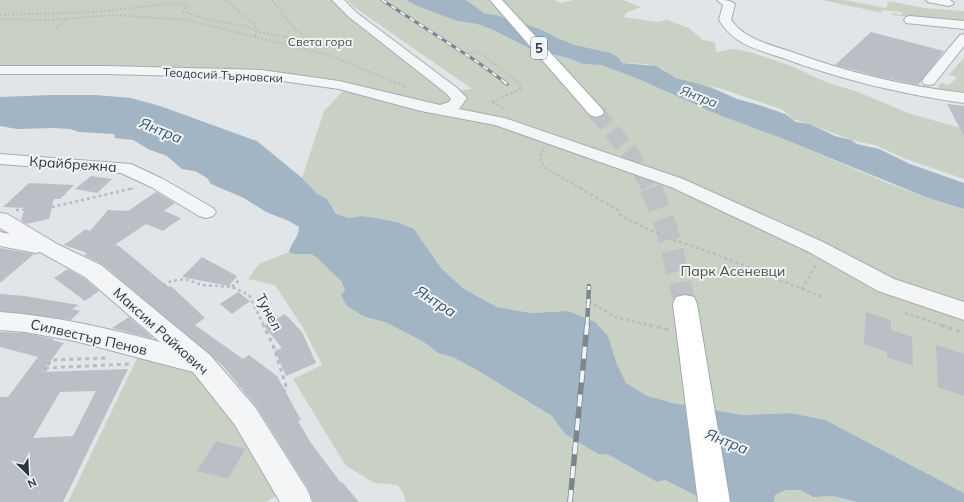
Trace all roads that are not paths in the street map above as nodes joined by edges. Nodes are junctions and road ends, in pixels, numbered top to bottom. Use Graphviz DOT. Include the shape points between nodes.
graph roads {
  1 [pos="338,0"];
  2 [pos="496,0"];
  3 [pos="723,0"];
  4 [pos="932,0"];
  5 [pos="948,3"];
  6 [pos="910,20"];
  7 [pos="964,25"];
  8 [pos="964,38"];
  9 [pos="0,70"];
  10 [pos="930,81"];
  11 [pos="459,98"];
  12 [pos="964,98"];
  13 [pos="443,109"];
  14 [pos="596,112"];
  15 [pos="498,121"];
  16 [pos="0,159"];
  17 [pos="206,212"];
  18 [pos="7,215"];
  19 [pos="0,239"];
  20 [pos="52,250"];
  21 [pos="685,304"];
  22 [pos="964,311"];
  23 [pos="0,320"];
  24 [pos="201,363"];
  25 [pos="297,502"];
  26 [pos="714,502"];
  1 -- 11 [label="street" via="353,15"];
  2 -- 14 [label="main road, 5"];
  3 -- 12 [label="street" via="729,4 725,20 729,27 754,43 820,68 865,81 923,93"];
  4 -- 5 [label="street"];
  6 -- 7 [label="street"];
  8 -- 10 [label="street"];
  9 -- 13 [label="street, Теодосий Търновски" via="261,74 339,85 421,106"];
  11 -- 13 [label="street" via="455,105"];
  11 -- 15 [label="street"];
  13 -- 15 [label="street, Теодосий Търновски"];
  15 -- 22 [label="street" via="677,183 816,247 886,285"];
  16 -- 17 [label="street, Крайбрежна" via="125,168 157,183"];
  18 -- 20 [label="street, Максим Райкович"];
  19 -- 20 [label="street"];
  20 -- 24 [label="street, Максим Райкович" via="93,271"];
  21 -- 26 [label="main road"];
  23 -- 24 [label="street, Силвестър Пенов" via="26,322 79,333"];
  24 -- 25 [label="street, Максим Райкович" via="246,416"];
}
